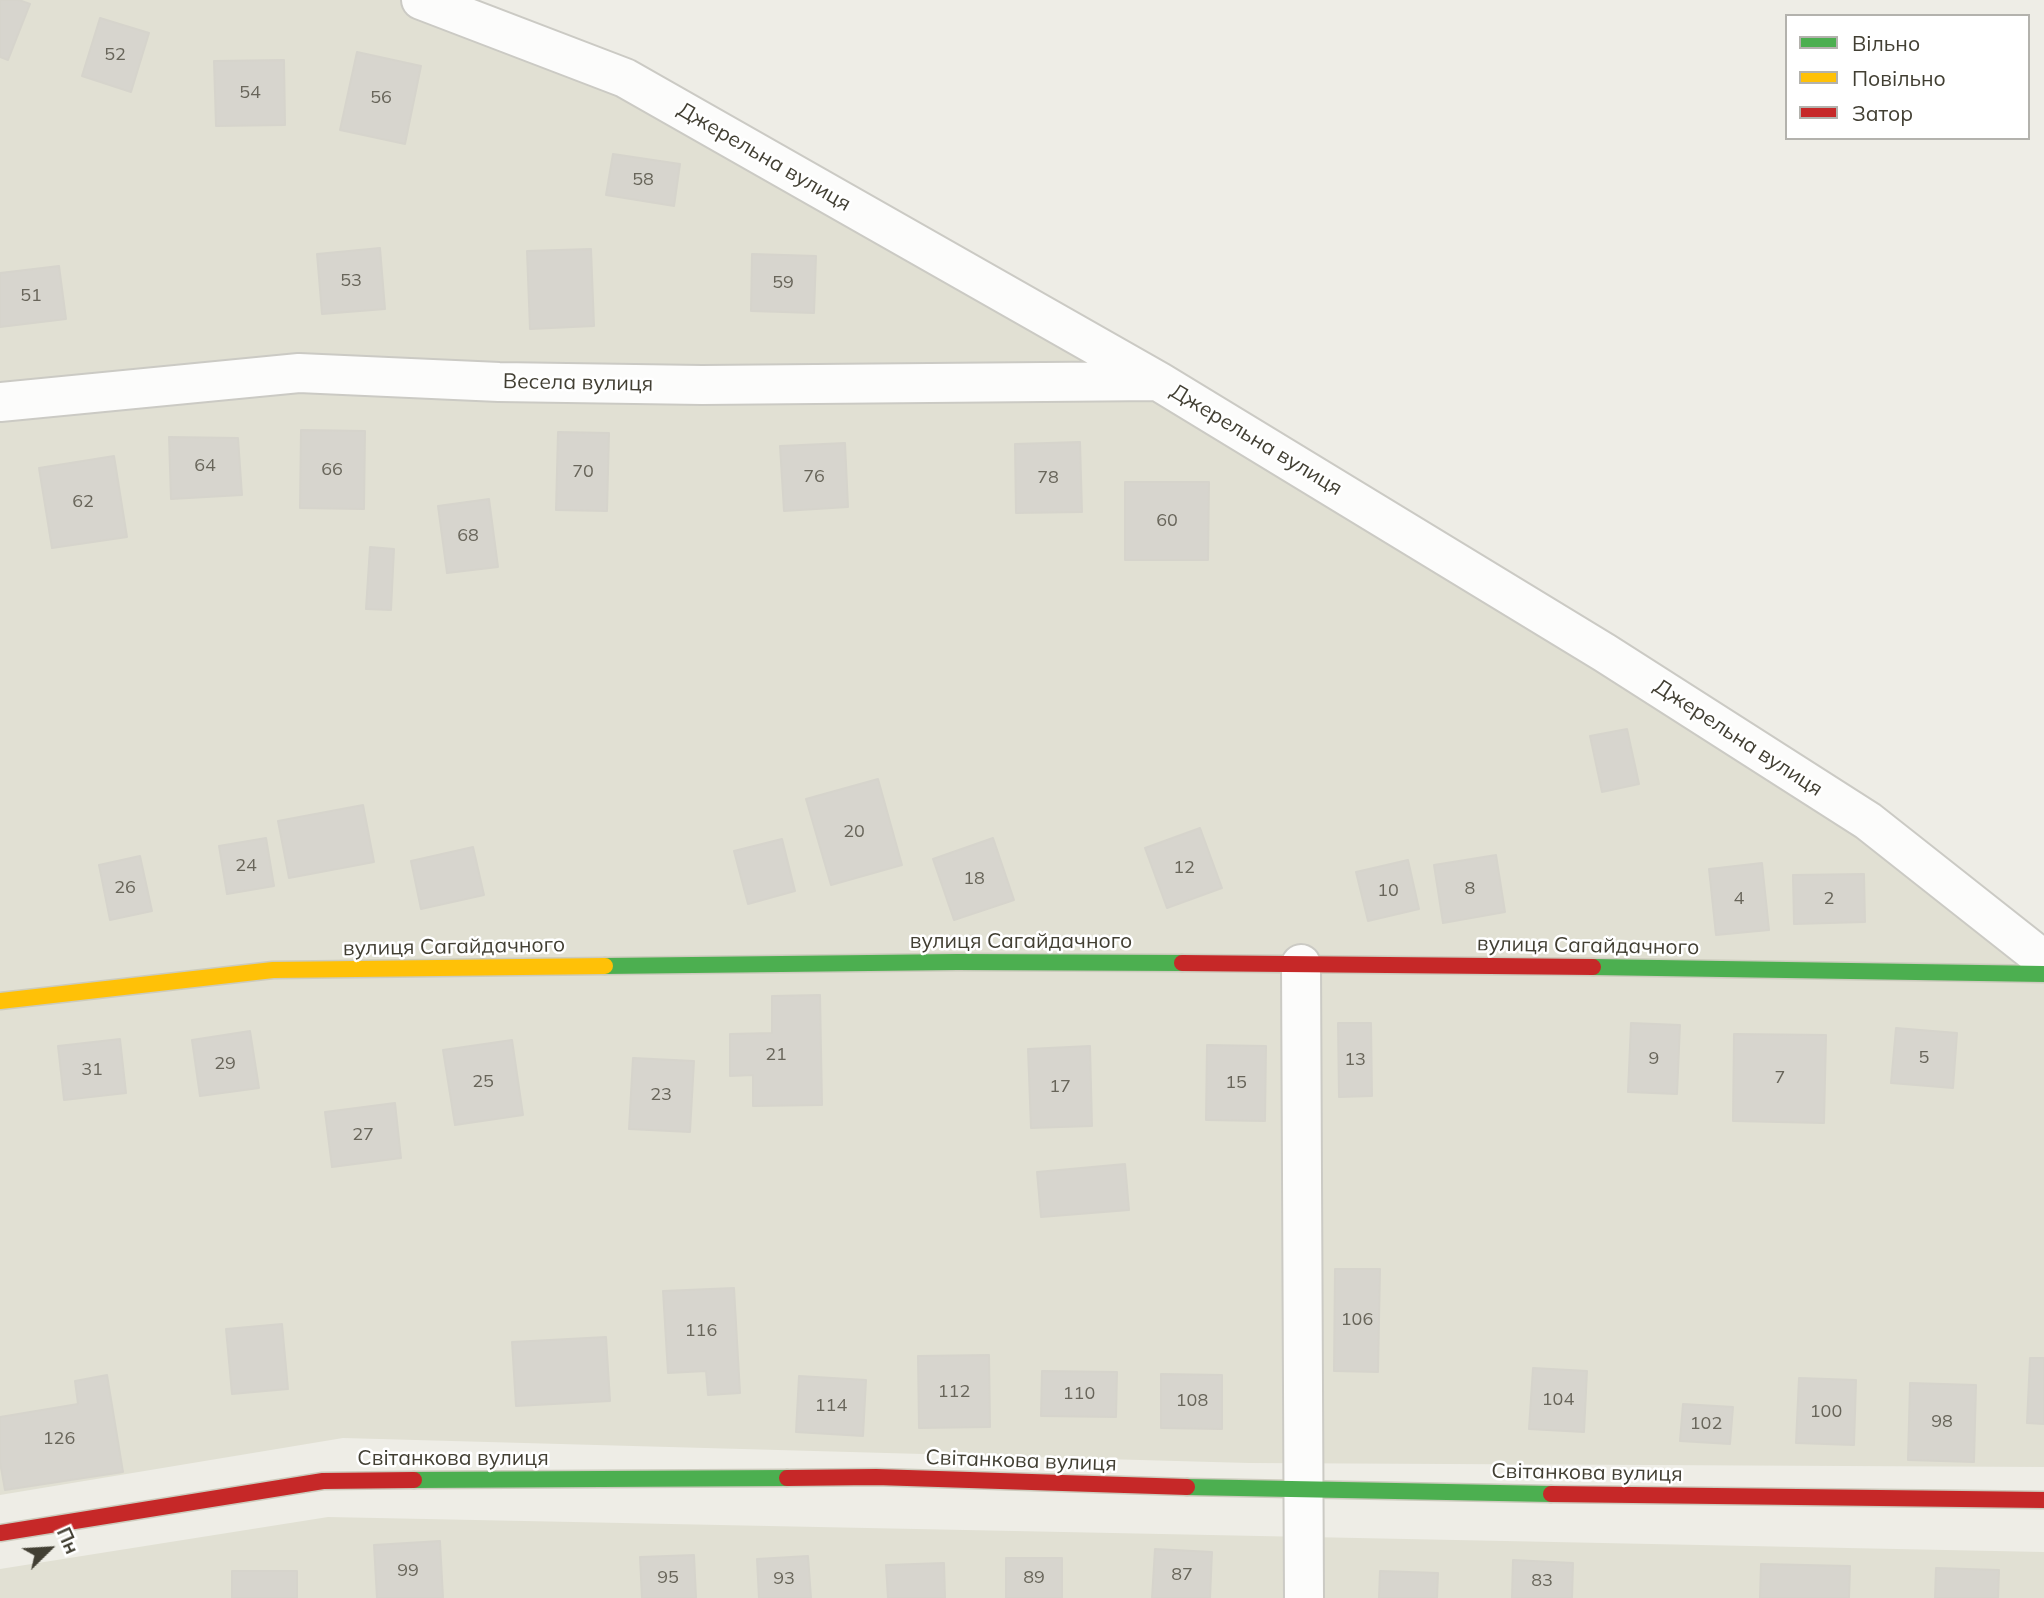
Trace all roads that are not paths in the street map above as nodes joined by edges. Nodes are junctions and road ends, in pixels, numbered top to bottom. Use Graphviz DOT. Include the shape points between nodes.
graph roads {
  1 [pos="421,0"];
  2 [pos="1158,381"];
  3 [pos="0,402"];
  4 [pos="2044,961"];
  5 [pos="1301,964"];
  6 [pos="2044,974"];
  7 [pos="0,1001"];
  8 [pos="1303,1491"];
  9 [pos="2044,1500"];
  10 [pos="0,1533"];
  11 [pos="1304,1598"];
  1 -- 2 [label="street, Джерельна вулиця" via="625,78"];
  2 -- 3 [label="street, Весела вулиця" via="702,384 499,382 299,373"];
  2 -- 4 [label="street, Джерельна вулиця" via="1605,653 1868,821"];
  5 -- 6 [label="street, вулиця Сагайдачного"];
  5 -- 7 [label="street, вулиця Сагайдачного" via="957,962 273,970"];
  5 -- 8 [label="street"];
  8 -- 9 [label="street, Світанкова вулиця"];
  8 -- 10 [label="street, Світанкова вулиця" via="876,1477 323,1481"];
  8 -- 11 [label="street"];
}
